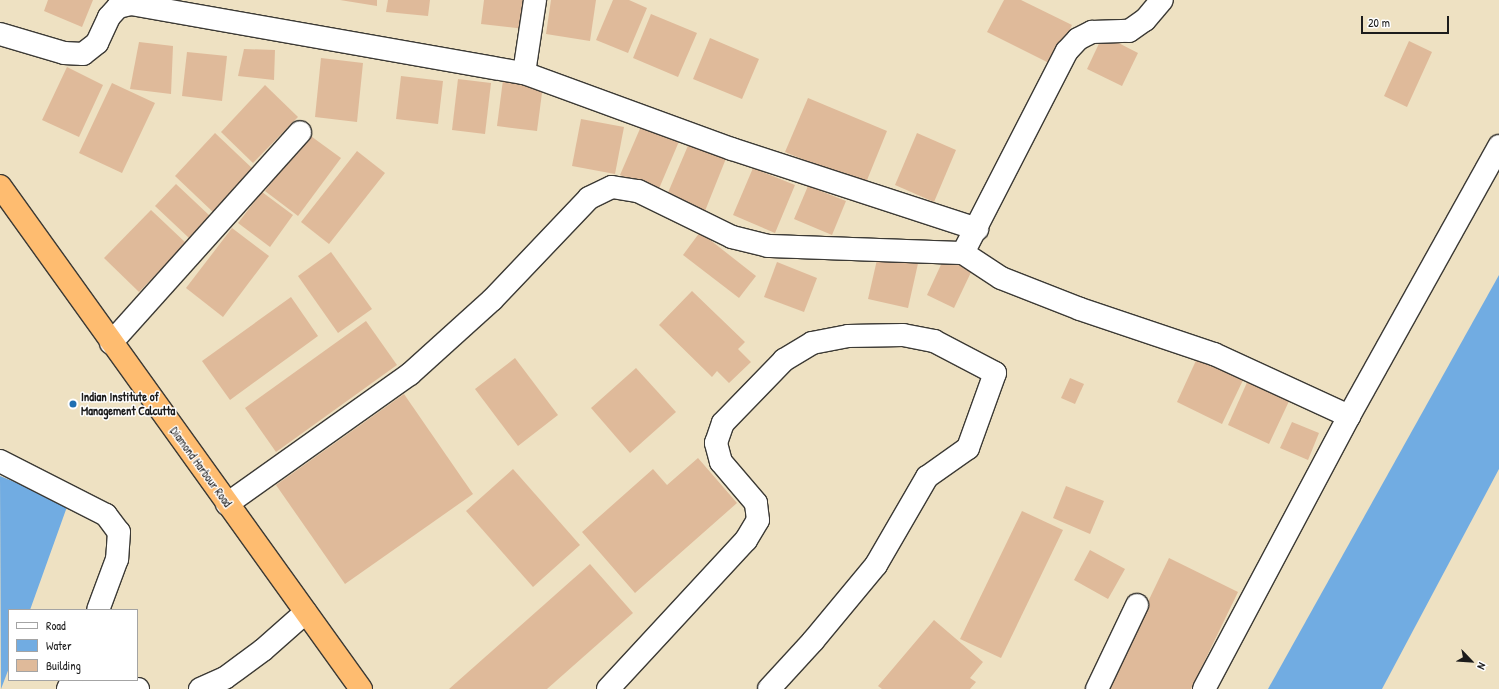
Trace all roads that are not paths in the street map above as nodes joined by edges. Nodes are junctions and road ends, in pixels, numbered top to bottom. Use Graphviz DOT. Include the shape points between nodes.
graph roads {
  1 [pos="535,0"];
  2 [pos="1162,0"];
  3 [pos="0,34"];
  4 [pos="524,73"];
  5 [pos="300,132"];
  6 [pos="1499,146"];
  7 [pos="0,186"];
  8 [pos="977,229"];
  9 [pos="962,252"];
  10 [pos="111,343"];
  11 [pos="1349,416"];
  12 [pos="0,461"];
  13 [pos="227,504"];
  14 [pos="1137,605"];
  15 [pos="98,609"];
  16 [pos="306,612"];
  17 [pos="90,689"];
  18 [pos="138,689"];
  19 [pos="200,689"];
  20 [pos="361,689"];
  21 [pos="608,689"];
  22 [pos="769,689"];
  23 [pos="1097,689"];
  24 [pos="1204,689"];
  1 -- 4 [label="street"];
  2 -- 8 [label="street" via="1145,20 1129,31 1092,32 1078,39 1067,51"];
  3 -- 4 [label="street" via="64,53 83,54 97,43 109,17 118,8 131,4"];
  4 -- 8 [label="street" via="732,149"];
  5 -- 10 [label="street"];
  6 -- 11 [label="street"];
  7 -- 10 [label="highway, Diamond Harbour Road"];
  8 -- 9 [label="street"];
  9 -- 11 [label="street" via="1001,278 1080,309 1214,354"];
  9 -- 13 [label="street" via="768,246 732,237 638,191 612,187 589,198 492,300 410,374"];
  10 -- 13 [label="highway, Diamond Harbour Road"];
  11 -- 24 [label="street"];
  12 -- 15 [label="street" via="106,515 119,532 117,559"];
  13 -- 16 [label="highway, Diamond Harbour Road"];
  14 -- 23 [label="street"];
  16 -- 19 [label="street" via="226,678"];
  16 -- 20 [label="highway, Diamond Harbour Road"];
  17 -- 18 [label="street"];
  21 -- 22 [label="street" via="746,540 758,520 756,503 721,462 716,443 723,423 784,360 812,343 848,336 903,335 934,341 995,373 968,448 927,478 876,565 814,641"];
}
